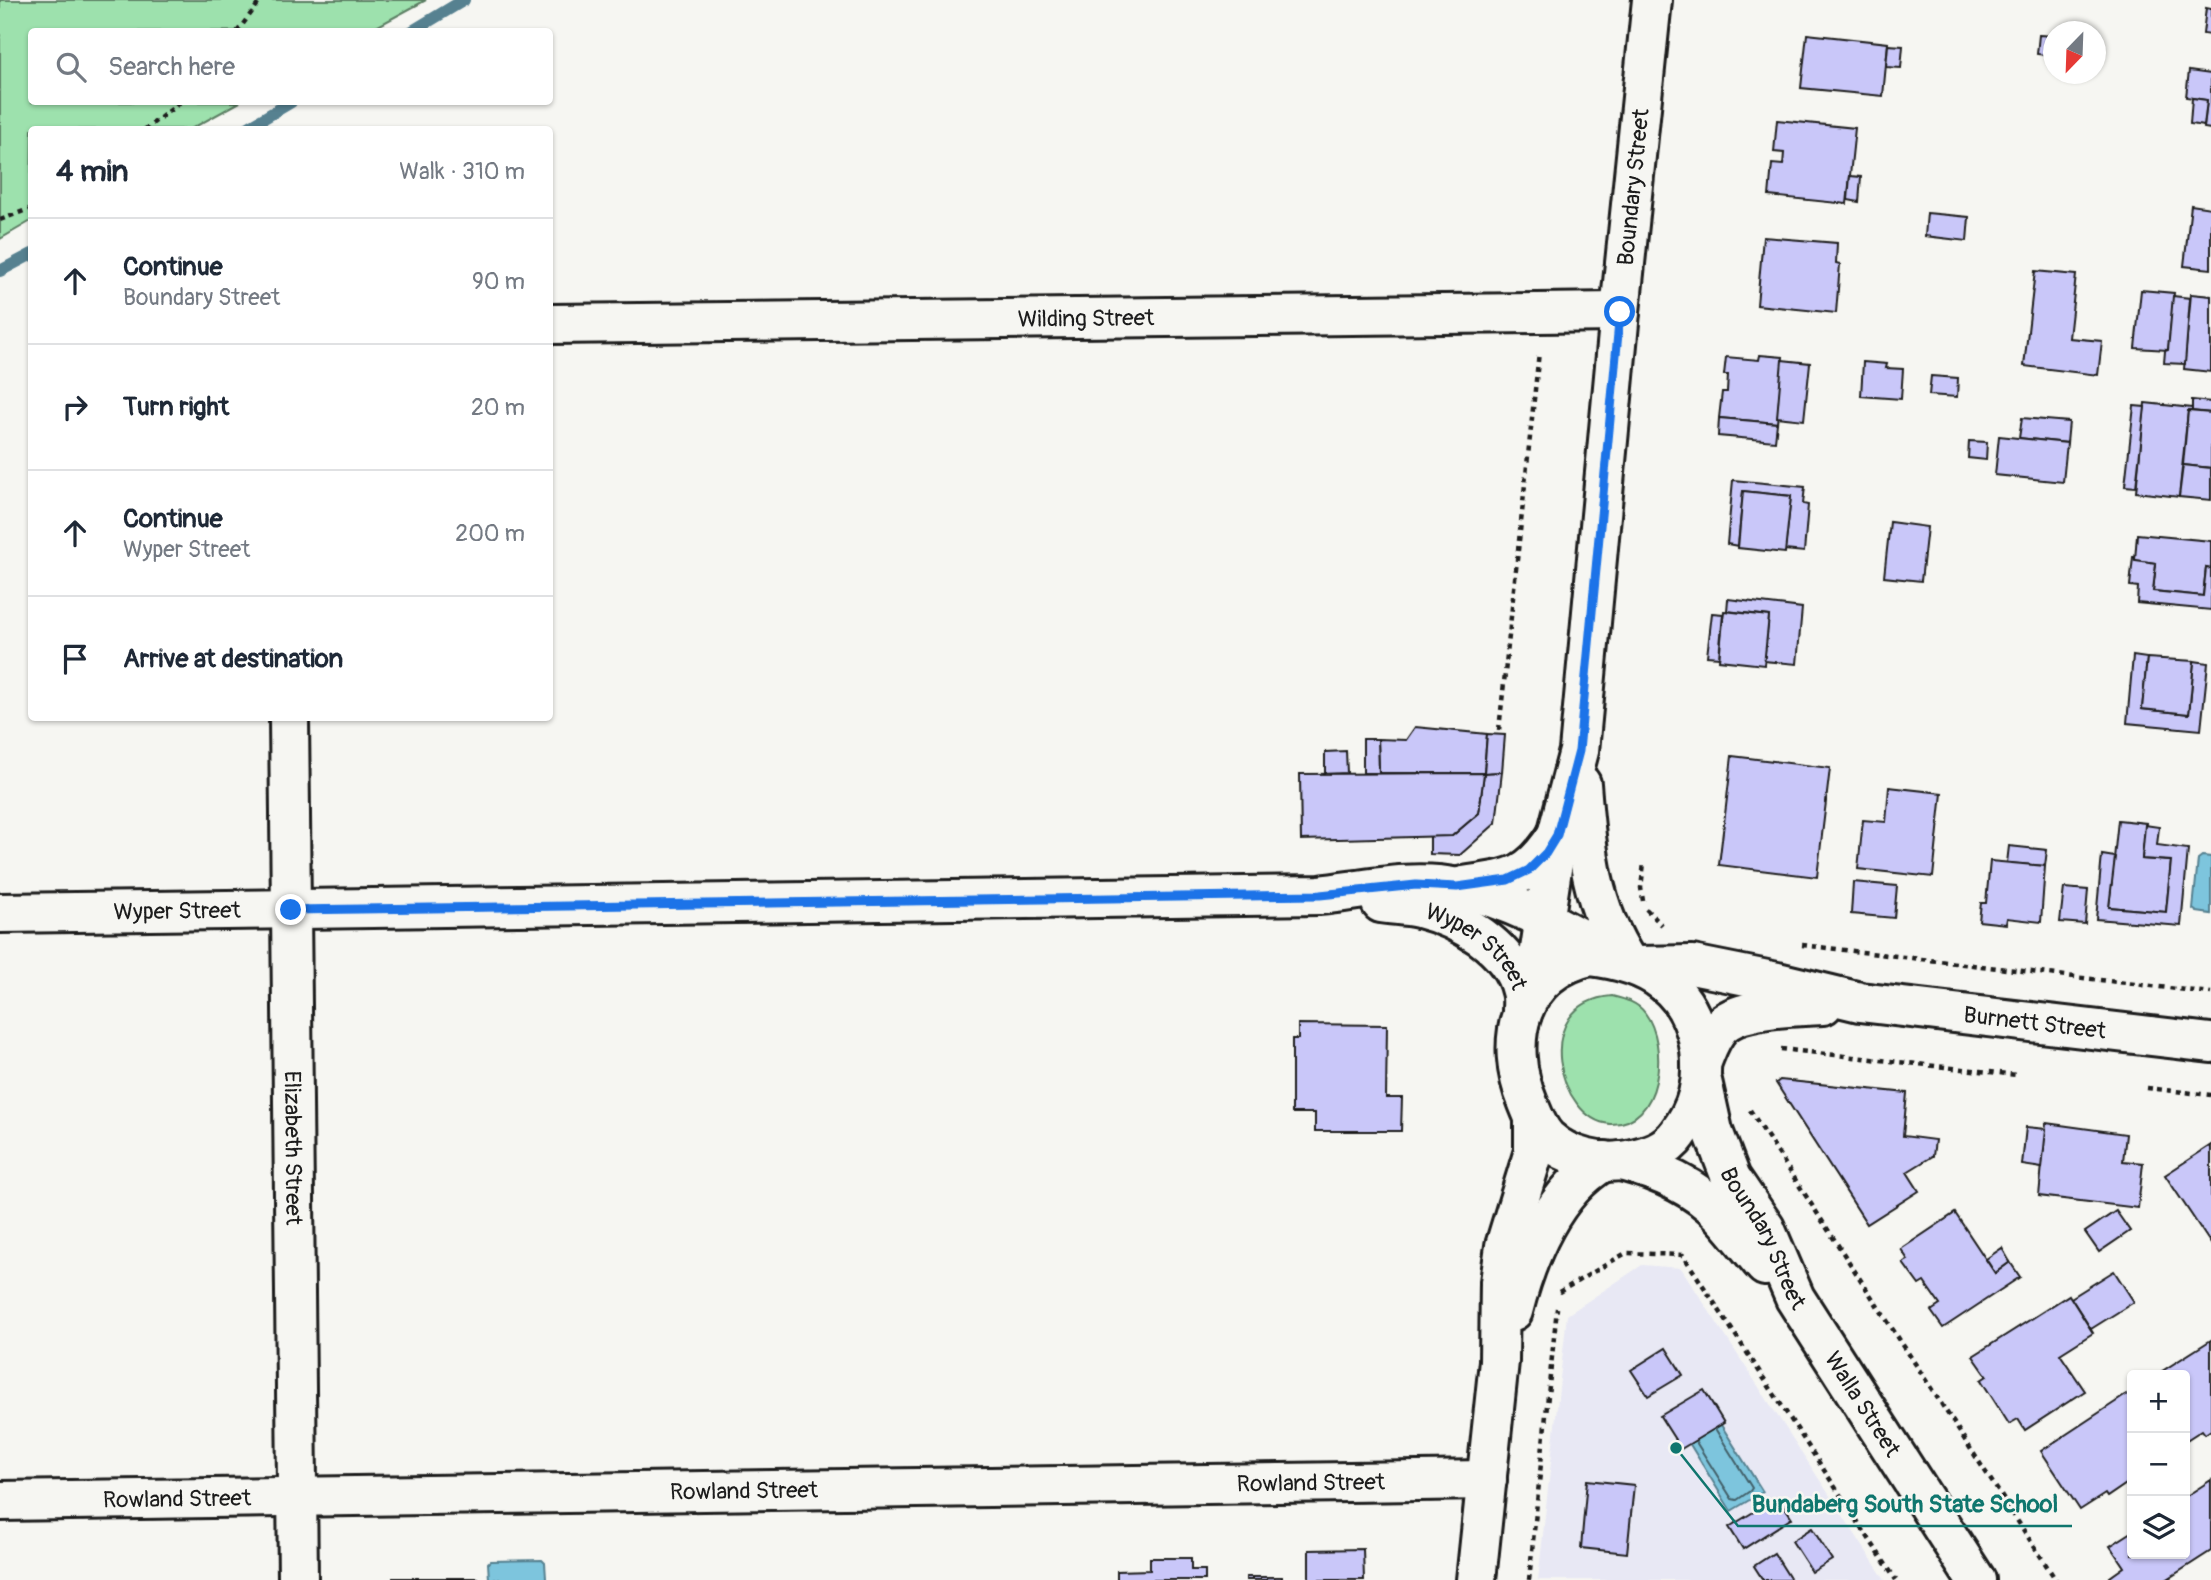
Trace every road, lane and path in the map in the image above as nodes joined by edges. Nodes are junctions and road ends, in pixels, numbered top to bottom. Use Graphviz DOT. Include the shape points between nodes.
graph roads {
  1 [pos="261,0"];
  2 [pos="1652,0"];
  3 [pos="240,28"];
  4 [pos="177,105"];
  5 [pos="150,126"];
  6 [pos="28,210"];
  7 [pos="0,220"];
  8 [pos="1620,312"];
  9 [pos="553,324"];
  10 [pos="1540,346"];
  11 [pos="289,721"];
  12 [pos="1499,730"];
  13 [pos="1579,751"];
  14 [pos="1557,835"];
  15 [pos="1644,863"];
  16 [pos="1457,887"];
  17 [pos="1320,895"];
  18 [pos="291,910"];
  19 [pos="0,913"];
  20 [pos="1546,921"];
  21 [pos="1663,926"];
  22 [pos="1798,944"];
  23 [pos="1628,963"];
  24 [pos="2211,993"];
  25 [pos="1528,1002"];
  26 [pos="1860,1002"];
  27 [pos="2211,1044"];
  28 [pos="1773,1049"];
  29 [pos="1701,1072"];
  30 [pos="2017,1075"];
  31 [pos="2147,1088"];
  32 [pos="2211,1095"];
  33 [pos="1744,1099"];
  34 [pos="1534,1119"];
  35 [pos="1613,1161"];
  36 [pos="1795,1298"];
  37 [pos="1499,1361"];
  38 [pos="1487,1479"];
  39 [pos="296,1498"];
  40 [pos="0,1501"];
  41 [pos="298,1580"];
  42 [pos="1476,1580"];
  43 [pos="1529,1580"];
  44 [pos="1896,1580"];
  45 [pos="1976,1580"];
  46 [pos="2056,1580"];
  1 -- 3 [label="path"];
  2 -- 8 [label="street, Boundary Street"];
  4 -- 5 [label="path"];
  6 -- 7 [label="path"];
  8 -- 9 [label="street, Wilding Street"];
  8 -- 13 [label="street, Boundary Street"];
  10 -- 12 [label="path"];
  11 -- 18 [label="street, Elizabeth Street"];
  13 -- 14 [label="street, Boundary Street"];
  13 -- 23 [label="street, Boundary Street" via="1593,884 1613,939"];
  14 -- 16 [label="street" via="1529,870 1508,880"];
  14 -- 20 [label="street, Boundary Street"];
  15 -- 21 [label="path" via="1642,899"];
  16 -- 17 [label="street, Wyper Street" via="1416,885"];
  16 -- 20 [label="street, Wyper Street"];
  17 -- 18 [label="street, Wyper Street"];
  17 -- 25 [label="street, Wyper Street" via="1417,908 1465,927 1495,948"];
  18 -- 19 [label="street, Wyper Street"];
  18 -- 39 [label="street, Elizabeth Street"];
  20 -- 23 [label="street, Wyper Street"];
  20 -- 25 [label="street, Boundary Street"];
  22 -- 24 [label="path"];
  23 -- 25 [label="street" via="1590,956 1570,960 1550,972"];
  23 -- 26 [label="street, Burnett Street" via="1692,965"];
  23 -- 29 [label="street" via="1667,983 1687,1007 1697,1030"];
  25 -- 34 [label="street" via="1516,1042 1517,1069"];
  26 -- 27 [label="street, Burnett Street"];
  26 -- 29 [label="street, Burnett Street" via="1764,1009 1724,1023 1713,1038"];
  28 -- 30 [label="path"];
  29 -- 35 [label="street" via="1697,1102 1673,1141 1652,1155"];
  29 -- 36 [label="street, Boundary Street" via="1713,1131 1731,1178 1765,1228"];
  31 -- 32 [label="path"];
  33 -- 46 [label="path"];
  34 -- 35 [label="street" via="1548,1139 1564,1150"];
  34 -- 37 [label="street" via="1534,1151 1505,1246"];
  35 -- 36 [label="street, Boundary Street" via="1646,1168 1694,1191 1722,1214"];
  35 -- 37 [label="street" via="1575,1183 1555,1211 1517,1295"];
  36 -- 45 [label="street, Walla Street"];
  37 -- 38 [label="street"];
  38 -- 39 [label="street, Rowland Street"];
  38 -- 42 [label="street"];
  39 -- 40 [label="street, Rowland Street"];
  39 -- 41 [label="street, Elizabeth Street"];
  43 -- 44 [label="path" via="1559,1292 1626,1252 1684,1255"];
}
